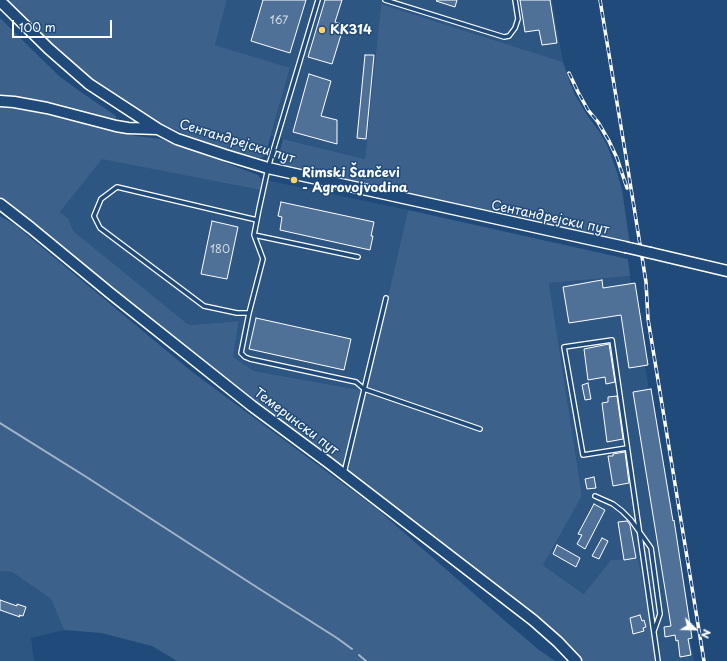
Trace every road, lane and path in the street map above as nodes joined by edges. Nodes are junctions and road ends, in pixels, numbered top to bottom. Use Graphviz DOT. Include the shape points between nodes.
graph roads {
  1 [pos="318,0"];
  2 [pos="385,0"];
  3 [pos="515,0"];
  4 [pos="0,1"];
  5 [pos="0,101"];
  6 [pos="158,129"];
  7 [pos="268,168"];
  8 [pos="0,204"];
  9 [pos="257,220"];
  10 [pos="254,235"];
  11 [pos="358,257"];
  12 [pos="727,271"];
  13 [pos="386,298"];
  14 [pos="249,313"];
  15 [pos="364,389"];
  16 [pos="480,429"];
  17 [pos="627,448"];
  18 [pos="344,474"];
  19 [pos="595,496"];
  20 [pos="640,533"];
  21 [pos="654,632"];
  22 [pos="576,661"];
  23 [pos="658,661"];
  1 -- 7 [label="lane"];
  2 -- 3 [label="lane" via="504,37 509,36 518,19"];
  4 -- 6 [label="main road, Сентандрејски пут" via="89,84"];
  5 -- 6 [label="main road" via="47,108 116,126"];
  6 -- 7 [label="main road, Сентандрејски пут" via="182,141"];
  7 -- 9 [label="lane"];
  7 -- 12 [label="main road, Сентандрејски пут, bridge"];
  8 -- 18 [label="main road, Темерински пут" via="252,406"];
  9 -- 10 [label="lane"];
  9 -- 14 [label="lane" via="117,187 100,199 94,216 100,228 204,306"];
  10 -- 11 [label="lane"];
  10 -- 14 [label="lane" via="263,259"];
  13 -- 15 [label="lane"];
  14 -- 15 [label="lane" via="241,353 245,357 356,382"];
  15 -- 16 [label="lane"];
  15 -- 18 [label="lane"];
  17 -- 17 [label="lane" via="612,340 564,347 583,455"];
  17 -- 20 [label="lane"];
  18 -- 22 [label="main road, Темерински пут" via="533,620"];
  19 -- 20 [label="lane" via="622,511"];
  20 -- 21 [label="lane"];
  20 -- 21 [label="lane" via="651,548 660,614"];
  21 -- 23 [label="lane"];
}
